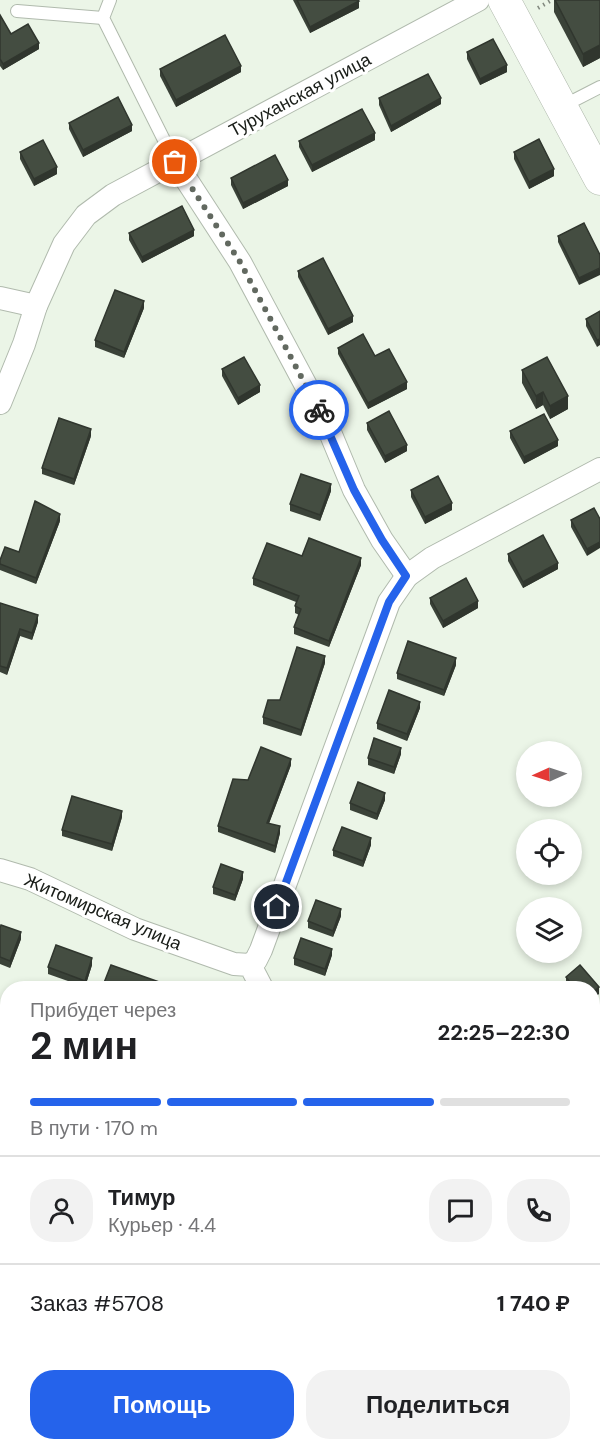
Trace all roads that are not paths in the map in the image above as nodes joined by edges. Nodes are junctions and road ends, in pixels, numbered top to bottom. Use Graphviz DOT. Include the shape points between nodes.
graph roads {
  1 [pos="110,0"];
  2 [pos="478,0"];
  3 [pos="504,0"];
  4 [pos="17,11"];
  5 [pos="103,18"];
  6 [pos="600,87"];
  7 [pos="561,107"];
  8 [pos="175,162"];
  9 [pos="600,179"];
  10 [pos="0,298"];
  11 [pos="36,306"];
  12 [pos="0,403"];
  13 [pos="600,469"];
  14 [pos="406,576"];
  15 [pos="0,870"];
  16 [pos="250,965"];
  17 [pos="258,981"];
  1 -- 5 [label="lane"];
  2 -- 8 [label="street, Туруханская улица"];
  3 -- 7 [label="street"];
  4 -- 5 [label="lane"];
  5 -- 8 [label="lane"];
  6 -- 7 [label="lane"];
  7 -- 9 [label="street"];
  8 -- 11 [label="street, Туруханская улица" via="113,195 86,215 64,244"];
  8 -- 14 [label="street" via="240,262 327,425 354,490"];
  10 -- 11 [label="street"];
  11 -- 12 [label="street, Туруханская улица"];
  13 -- 14 [label="street" via="432,558"];
  14 -- 16 [label="street" via="389,602 261,950"];
  15 -- 16 [label="street, Житомирская улица" via="30,879 135,929 234,964"];
  16 -- 17 [label="street"];
}
